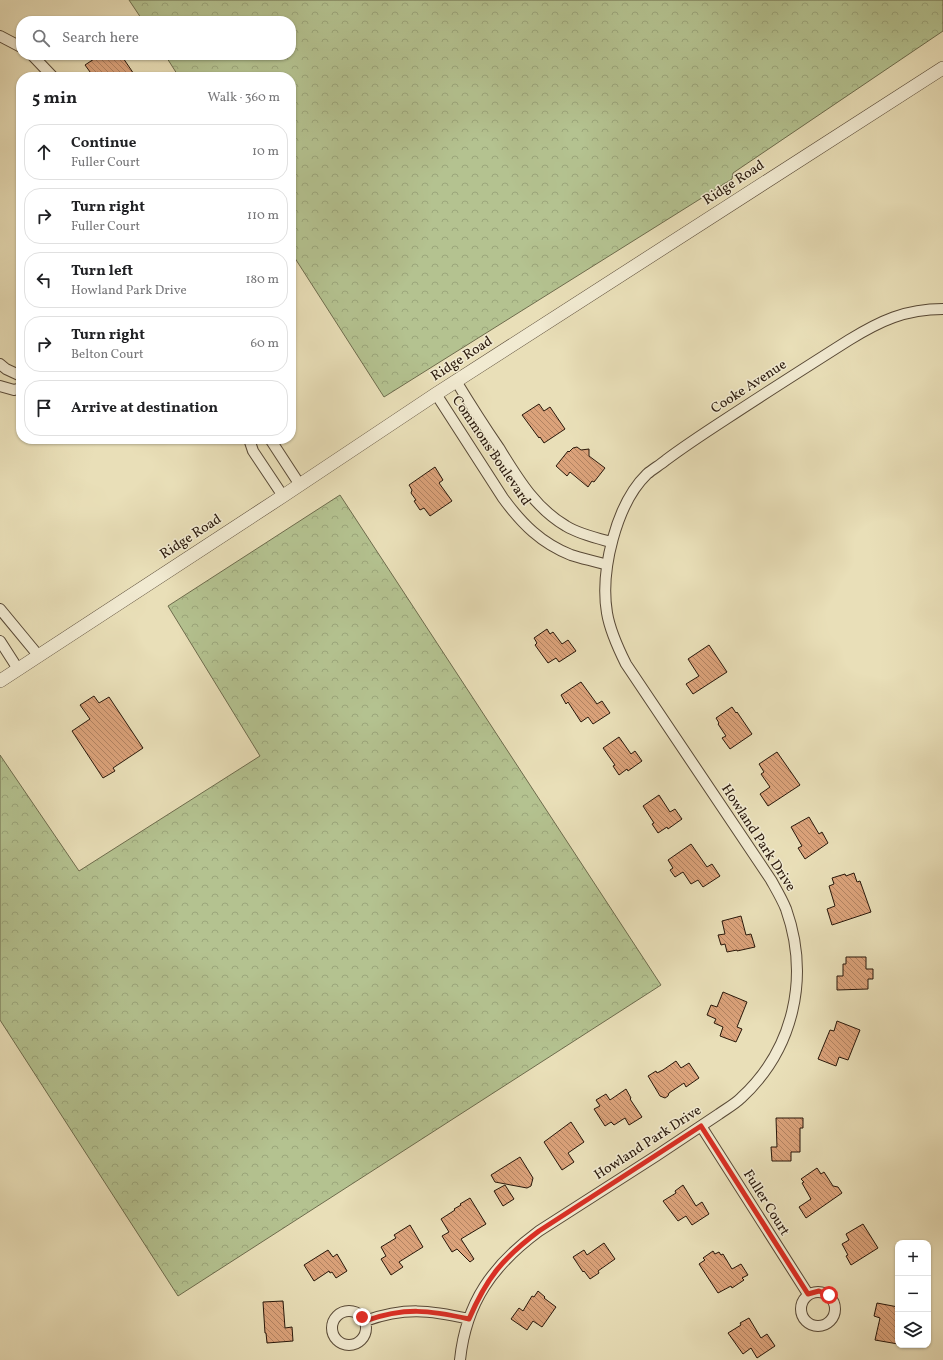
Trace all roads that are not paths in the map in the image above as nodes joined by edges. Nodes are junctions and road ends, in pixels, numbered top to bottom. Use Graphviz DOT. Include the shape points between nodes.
graph roads {
  1 [pos="0,36"];
  2 [pos="16,44"];
  3 [pos="37,60"];
  4 [pos="943,68"];
  5 [pos="49,72"];
  6 [pos="943,309"];
  7 [pos="0,364"];
  8 [pos="16,374"];
  9 [pos="456,382"];
  10 [pos="0,386"];
  11 [pos="16,389"];
  12 [pos="436,394"];
  13 [pos="251,444"];
  14 [pos="273,444"];
  15 [pos="300,485"];
  16 [pos="283,496"];
  17 [pos="611,542"];
  18 [pos="607,565"];
  19 [pos="0,609"];
  20 [pos="0,641"];
  21 [pos="38,655"];
  22 [pos="18,669"];
  23 [pos="0,681"];
  24 [pos="701,1126"];
  25 [pos="808,1294"];
  26 [pos="469,1319"];
  27 [pos="365,1321"];
  28 [pos="460,1360"];
  1 -- 2 [label="street"];
  3 -- 5 [label="street"];
  4 -- 9 [label="street, Ridge Road"];
  6 -- 17 [label="street, Cooke Avenue" via="899,314 875,324 694,439 647,475 621,514"];
  7 -- 8 [label="street"];
  9 -- 12 [label="street, Ridge Road"];
  9 -- 17 [label="street, Commons Boulevard" via="534,499 566,526"];
  10 -- 11 [label="street"];
  12 -- 15 [label="street, Ridge Road"];
  12 -- 18 [label="street, Commons Boulevard" via="512,511 534,534 572,555"];
  13 -- 16 [label="street"];
  14 -- 15 [label="street"];
  15 -- 16 [label="street, Ridge Road"];
  16 -- 21 [label="street, Ridge Road"];
  17 -- 18 [label="street, Howland Park Drive"];
  18 -- 24 [label="street, Howland Park Drive" via="607,612 617,647 771,880 785,908 795,945 795,998 788,1025 772,1062 740,1099"];
  19 -- 21 [label="street"];
  20 -- 22 [label="street"];
  21 -- 22 [label="street, Ridge Road"];
  22 -- 23 [label="street, Ridge Road"];
  24 -- 25 [label="street, Fuller Court"];
  24 -- 26 [label="street, Howland Park Drive" via="522,1243 490,1278"];
  26 -- 27 [label="street" via="418,1310 383,1315"];
  26 -- 28 [label="street, Howland Park Drive"];
}
